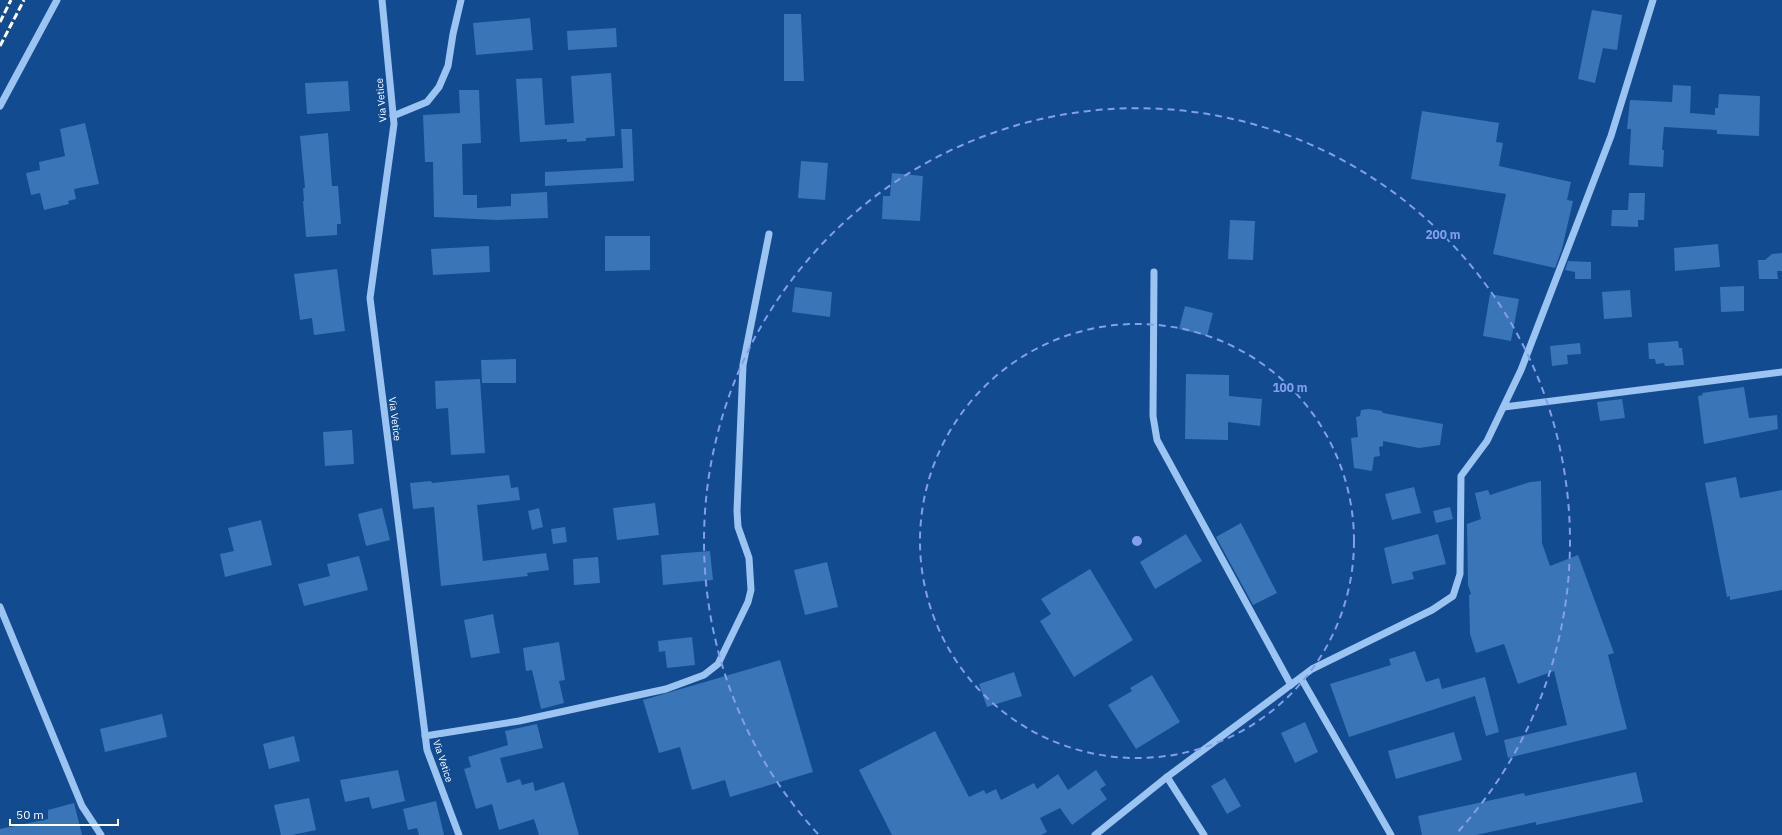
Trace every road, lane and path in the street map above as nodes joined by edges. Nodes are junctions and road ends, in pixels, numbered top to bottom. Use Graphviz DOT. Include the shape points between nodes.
graph roads {
  1 [pos="57,0"];
  2 [pos="382,0"];
  3 [pos="461,0"];
  4 [pos="1653,0"];
  5 [pos="0,106"];
  6 [pos="393,116"];
  7 [pos="769,234"];
  8 [pos="1154,272"];
  9 [pos="1782,372"];
  10 [pos="1504,407"];
  11 [pos="0,607"];
  12 [pos="1301,678"];
  13 [pos="1291,685"];
  14 [pos="425,736"];
  15 [pos="1167,777"];
  16 [pos="101,835"];
  17 [pos="459,835"];
  18 [pos="1095,835"];
  19 [pos="1204,835"];
  20 [pos="1391,835"];
  1 -- 5 [label="street"];
  2 -- 6 [label="street, Via Vetice"];
  3 -- 6 [label="street" via="448,66 439,87 427,102"];
  4 -- 10 [label="street" via="1611,136 1521,370"];
  6 -- 14 [label="street, Via Vetice" via="370,298"];
  7 -- 14 [label="street" via="743,365 736,511 738,527 749,558 751,590 748,602 718,664 704,675 666,689 519,721"];
  8 -- 13 [label="street" via="1153,416 1157,440"];
  9 -- 10 [label="street"];
  10 -- 12 [label="street" via="1487,441 1460,476 1460,574 1453,596 1432,610 1312,670"];
  11 -- 16 [label="street" via="82,806"];
  12 -- 13 [label="street"];
  12 -- 20 [label="street"];
  13 -- 15 [label="street"];
  14 -- 17 [label="street, Via Vetice" via="427,750"];
  15 -- 18 [label="street"];
  15 -- 19 [label="street"];
}
